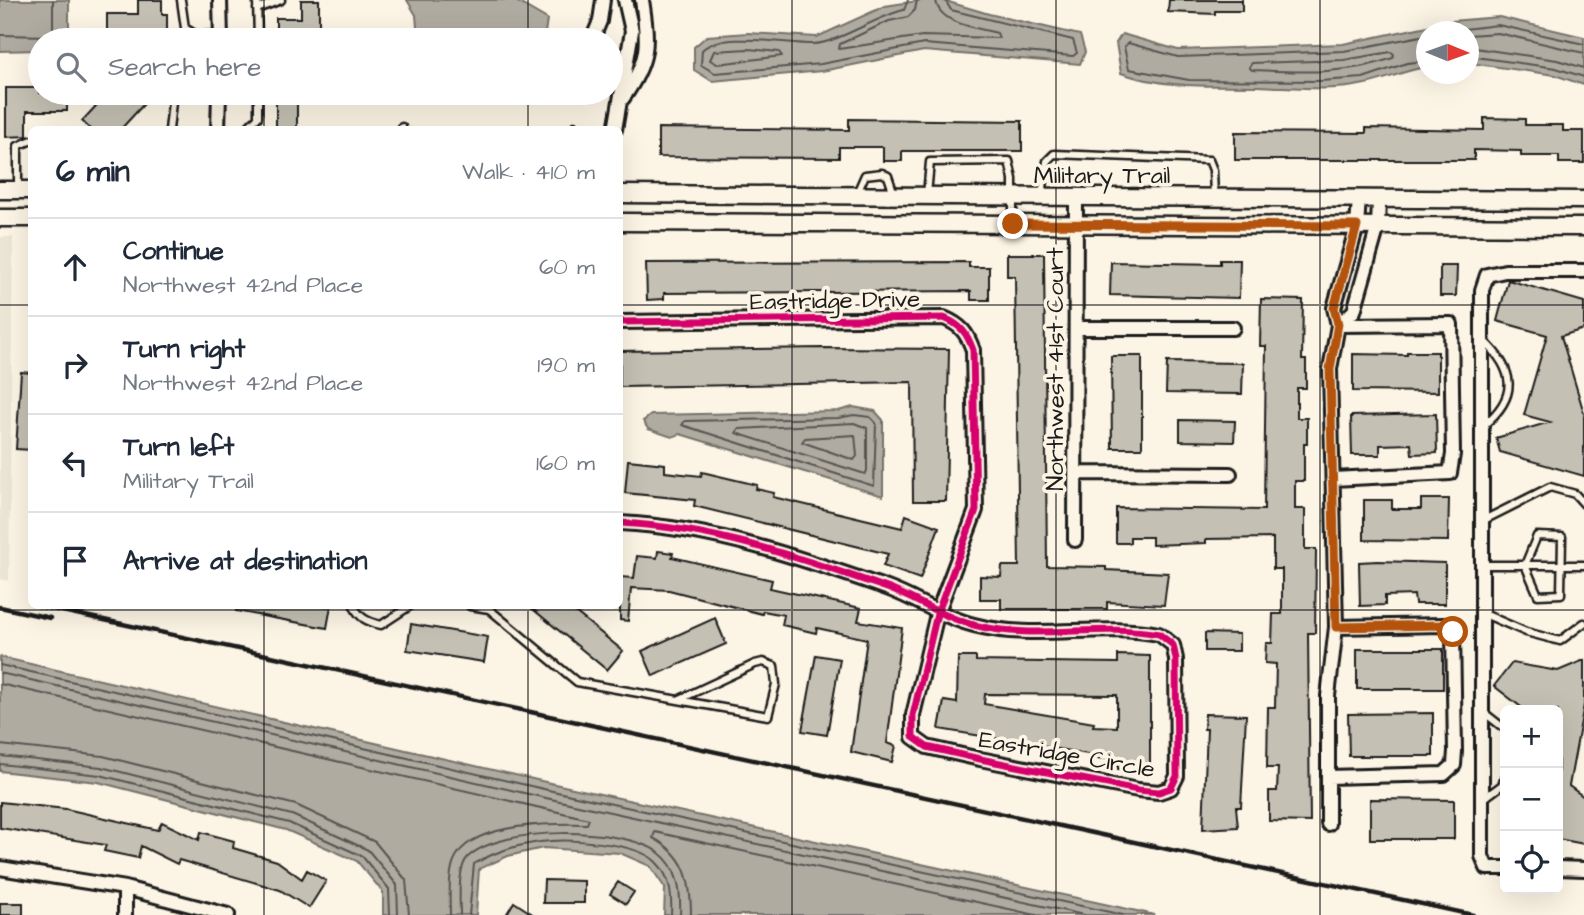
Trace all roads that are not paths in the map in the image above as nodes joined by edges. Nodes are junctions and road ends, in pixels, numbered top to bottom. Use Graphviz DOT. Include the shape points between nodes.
graph roads {
  1 [pos="181,0"];
  2 [pos="220,0"];
  3 [pos="257,0"];
  4 [pos="281,0"];
  5 [pos="603,0"];
  6 [pos="625,0"];
  7 [pos="642,0"];
  8 [pos="257,9"];
  9 [pos="185,28"];
  10 [pos="221,28"];
  11 [pos="258,28"];
  12 [pos="597,28"];
  13 [pos="623,78"];
  14 [pos="623,96"];
  15 [pos="172,105"];
  16 [pos="219,105"];
  17 [pos="258,105"];
  18 [pos="618,105"];
  19 [pos="169,126"];
  20 [pos="218,126"];
  21 [pos="249,126"];
  22 [pos="615,126"];
  23 [pos="28,142"];
  24 [pos="0,190"];
  25 [pos="25,190"];
  26 [pos="623,194"];
  27 [pos="856,196"];
  28 [pos="894,196"];
  29 [pos="927,197"];
  30 [pos="1013,197"];
  31 [pos="1042,197"];
  32 [pos="1076,198"];
  33 [pos="1214,199"];
  34 [pos="1359,200"];
  35 [pos="1379,200"];
  36 [pos="1584,200"];
  37 [pos="0,218"];
  38 [pos="28,218"];
  39 [pos="623,222"];
  40 [pos="1013,224"];
  41 [pos="1076,224"];
  42 [pos="1357,226"];
  43 [pos="1378,226"];
  44 [pos="1584,227"];
  45 [pos="1584,271"];
  46 [pos="623,322"];
  47 [pos="1338,324"];
  48 [pos="1076,328"];
  49 [pos="1233,328"];
  50 [pos="1482,338"];
  51 [pos="1482,427"];
  52 [pos="1076,474"];
  53 [pos="1230,474"];
  54 [pos="1333,479"];
  55 [pos="1584,504"];
  56 [pos="1482,521"];
  57 [pos="623,523"];
  58 [pos="1076,540"];
  59 [pos="1482,565"];
  60 [pos="1525,565"];
  61 [pos="1584,565"];
  62 [pos="1562,566"];
  63 [pos="355,609"];
  64 [pos="405,609"];
  65 [pos="489,609"];
  66 [pos="1482,613"];
  67 [pos="937,614"];
  68 [pos="1584,623"];
  69 [pos="1336,627"];
  70 [pos="678,700"];
  71 [pos="1482,711"];
  72 [pos="1500,725"];
  73 [pos="913,737"];
  74 [pos="1328,777"];
  75 [pos="1500,787"];
  76 [pos="1482,800"];
  77 [pos="1328,824"];
  78 [pos="0,868"];
  79 [pos="1500,868"];
  80 [pos="1563,869"];
  81 [pos="1584,869"];
  82 [pos="125,888"];
  83 [pos="125,915"];
  84 [pos="228,915"];
  1 -- 9 [label="lane"];
  2 -- 10 [label="street"];
  3 -- 8 [label="lane"];
  4 -- 8 [label="lane"];
  5 -- 12 [label="street"];
  6 -- 13 [label="street" via="632,31"];
  7 -- 14 [label="street" via="644,64"];
  8 -- 11 [label="lane"];
  15 -- 19 [label="lane"];
  16 -- 20 [label="street"];
  17 -- 21 [label="lane" via="258,117"];
  18 -- 22 [label="street"];
  23 -- 25 [label="lane" via="18,146 16,153"];
  24 -- 25 [label="street"];
  26 -- 27 [label="street, Military Trail"];
  27 -- 28 [label="street, Military Trail"];
  27 -- 28 [label="lane" via="865,175 882,173 890,179"];
  28 -- 29 [label="street, Military Trail"];
  29 -- 30 [label="street, Military Trail"];
  29 -- 30 [label="lane" via="927,169 930,162 939,160 1009,161"];
  30 -- 31 [label="street, Military Trail"];
  30 -- 40 [label="lane"];
  31 -- 32 [label="street, Military Trail"];
  31 -- 33 [label="lane" via="1046,161 1054,154 1209,160"];
  32 -- 33 [label="street, Military Trail"];
  32 -- 41 [label="street, Northwest 41st Court"];
  33 -- 34 [label="street, Military Trail"];
  34 -- 35 [label="street, Military Trail"];
  34 -- 42 [label="street"];
  35 -- 36 [label="street, Military Trail"];
  35 -- 43 [label="street"];
  37 -- 38 [label="street"];
  39 -- 40 [label="street, Military Trail"];
  40 -- 41 [label="street, Military Trail"];
  41 -- 42 [label="street, Military Trail"];
  41 -- 48 [label="street, Northwest 41st Court"];
  42 -- 43 [label="street, Military Trail"];
  42 -- 47 [label="street" via="1334,308"];
  43 -- 44 [label="street, Military Trail"];
  43 -- 47 [label="street" via="1354,311"];
  45 -- 50 [label="street" via="1487,275 1482,290"];
  46 -- 67 [label="street, Eastridge Drive" via="944,318 958,324 973,350 976,510"];
  47 -- 54 [label="street" via="1330,369"];
  47 -- 54 [label="street" via="1451,324 1453,454 1450,473"];
  48 -- 49 [label="street"];
  48 -- 52 [label="street, Northwest 41st Court"];
  50 -- 51 [label="street"];
  50 -- 51 [label="lane" via="1503,358 1509,383 1502,410"];
  51 -- 56 [label="street"];
  52 -- 53 [label="street"];
  52 -- 58 [label="street, Northwest 41st Court"];
  54 -- 69 [label="street"];
  55 -- 56 [label="lane" via="1575,495 1550,487"];
  56 -- 59 [label="street"];
  57 -- 67 [label="street, Eastridge Circle" via="670,525 733,540 890,589"];
  59 -- 60 [label="lane"];
  59 -- 66 [label="street"];
  60 -- 62 [label="lane"];
  60 -- 62 [label="lane" via="1538,595 1561,594"];
  60 -- 62 [label="lane" via="1537,536 1562,537"];
  61 -- 62 [label="lane"];
  63 -- 64 [label="lane" via="369,622 381,625"];
  65 -- 70 [label="lane" via="577,682"];
  66 -- 68 [label="lane" via="1526,632 1560,640"];
  66 -- 71 [label="street"];
  67 -- 73 [label="street, Eastridge Drive"];
  67 -- 73 [label="street, Eastridge Circle" via="976,626 1013,630 1159,634 1173,645 1177,659 1177,776 1171,788 1138,790 927,747"];
  69 -- 74 [label="street" via="1328,696"];
  69 -- 74 [label="street" via="1444,625 1453,632 1455,751 1454,765 1444,774"];
  70 -- 70 [label="lane" via="755,664 774,666 776,684 768,716"];
  71 -- 72 [label="lane"];
  71 -- 76 [label="street"];
  74 -- 77 [label="street"];
  75 -- 76 [label="lane"];
  76 -- 79 [label="street" via="1482,856 1487,868"];
  78 -- 82 [label="street"];
  80 -- 81 [label="street"];
  82 -- 83 [label="street"];
  82 -- 84 [label="street"];
}
